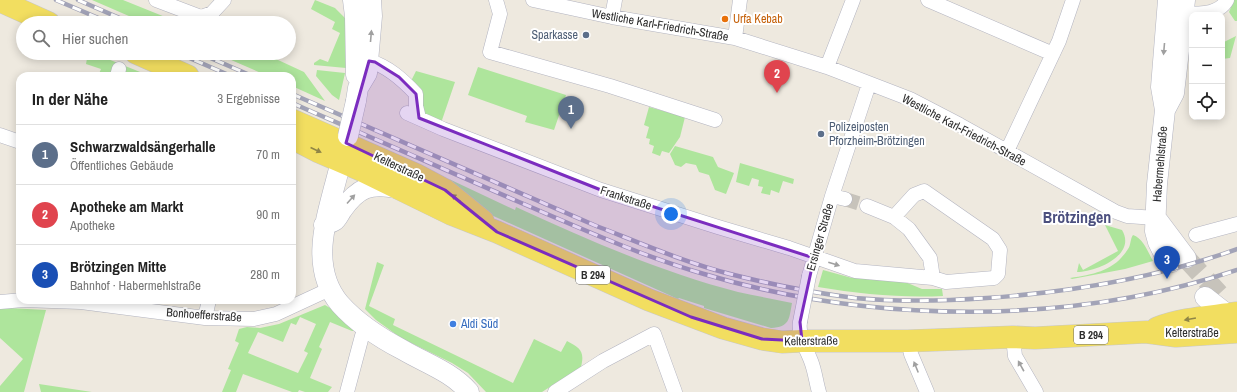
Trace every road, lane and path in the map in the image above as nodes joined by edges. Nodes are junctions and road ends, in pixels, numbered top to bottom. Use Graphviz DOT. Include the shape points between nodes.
graph roads {
  1 [pos="156,0"];
  2 [pos="224,0"];
  3 [pos="353,0"];
  4 [pos="371,0"];
  5 [pos="496,0"];
  6 [pos="533,0"];
  7 [pos="615,0"];
  8 [pos="740,0"];
  9 [pos="853,0"];
  10 [pos="928,0"];
  11 [pos="1073,0"];
  12 [pos="1227,0"];
  13 [pos="0,1"];
  14 [pos="1176,6"];
  15 [pos="33,16"];
  16 [pos="198,16"];
  17 [pos="204,16"];
  18 [pos="612,17"];
  19 [pos="735,38"];
  20 [pos="1053,54"];
  21 [pos="152,60"];
  22 [pos="369,61"];
  23 [pos="826,67"];
  24 [pos="179,72"];
  25 [pos="869,84"];
  26 [pos="357,94"];
  27 [pos="715,120"];
  28 [pos="296,122"];
  29 [pos="0,135"];
  30 [pos="296,140"];
  31 [pos="16,141"];
  32 [pos="345,147"];
  33 [pos="1007,151"];
  34 [pos="396,188"];
  35 [pos="867,206"];
  36 [pos="894,217"];
  37 [pos="1156,218"];
  38 [pos="1237,224"];
  39 [pos="324,225"];
  40 [pos="497,232"];
  41 [pos="1196,235"];
  42 [pos="814,258"];
  43 [pos="1179,260"];
  44 [pos="933,278"];
  45 [pos="330,289"];
  46 [pos="1212,296"];
  47 [pos="16,301"];
  48 [pos="0,302"];
  49 [pos="96,304"];
  50 [pos="208,304"];
  51 [pos="205,318"];
  52 [pos="1235,321"];
  53 [pos="367,328"];
  54 [pos="801,331"];
  55 [pos="1013,337"];
  56 [pos="908,341"];
  57 [pos="347,392"];
  58 [pos="469,392"];
  59 [pos="555,392"];
  60 [pos="675,392"];
  61 [pos="819,392"];
  62 [pos="926,392"];
  63 [pos="1036,392"];
  1 -- 16 [label="street"];
  2 -- 17 [label="street" via="212,13"];
  3 -- 26 [label="main road"];
  22 -- 4 [label="main road, one-way"];
  5 -- 27 [label="street" via="500,14 490,52 610,86"];
  6 -- 18 [label="street, Westliche Karl-Friedrich-Straße"];
  7 -- 18 [label="street"];
  8 -- 19 [label="street"];
  9 -- 23 [label="street"];
  10 -- 20 [label="street"];
  11 -- 20 [label="street"];
  12 -- 14 [label="street" via="1219,9 1206,13"];
  13 -- 15 [label="main road"];
  14 -- 37 [label="main road, Habermehlstraße" via="1161,87 1165,110"];
  18 -- 19 [label="street, Westliche Karl-Friedrich-Straße"];
  19 -- 23 [label="street, Westliche Karl-Friedrich-Straße"];
  20 -- 33 [label="street"];
  21 -- 24 [label="main road"];
  22 -- 26 [label="main road" via="367,73"];
  22 -- 42 [label="street, Frankstraße" via="399,77 416,94 413,116 601,190"];
  23 -- 25 [label="street, Westliche Karl-Friedrich-Straße"];
  25 -- 33 [label="street, Westliche Karl-Friedrich-Straße" via="910,99"];
  25 -- 42 [label="street, Ersinger Straße" via="838,198"];
  26 -- 32 [label="main road, bridge"];
  28 -- 32 [label="main road, Kelterstraße / B 294"];
  29 -- 31 [label="street"];
  30 -- 32 [label="main road, Kelterstraße / B 294, one-way" via="312,148"];
  32 -- 34 [label="main road, Kelterstraße / B 294"];
  32 -- 39 [label="main road"];
  40 -- 32 [label="main road, Kelterstraße / B 294, one-way" via="445,190 415,174"];
  33 -- 37 [label="street, Westliche Karl-Friedrich-Straße" via="1116,212 1127,216"];
  39 -- 34 [label="main road, one-way" via="335,222 359,191 376,186"];
  34 -- 40 [label="main road, Kelterstraße / B 294"];
  35 -- 36 [label="street"];
  36 -- 44 [label="street" via="909,229 930,258"];
  36 -- 44 [label="street, Frankstraße" via="914,195 924,191 993,238 1000,250 998,274 994,278 946,282"];
  37 -- 43 [label="main road, Habermehlstraße" via="1158,242 1163,252"];
  38 -- 41 [label="street"];
  39 -- 45 [label="main road" via="322,264"];
  40 -- 54 [label="main road, Kelterstraße / B 294" via="649,300 703,321 762,339 782,342"];
  42 -- 44 [label="street, Frankstraße, one-way" via="855,271"];
  42 -- 54 [label="street, Ersinger Straße, bridge"];
  45 -- 51 [label="street, Bonhoefferstraße" via="276,314 254,319"];
  45 -- 53 [label="main road" via="340,304"];
  46 -- 52 [label="main road"];
  47 -- 48 [label="street, Bonhoefferstraße"];
  49 -- 51 [label="street, Bonhoefferstraße"];
  50 -- 51 [label="street"];
  52 -- 55 [label="main road, Kelterstraße / B 294" via="1176,336 1146,332"];
  53 -- 57 [label="street" via="362,336"];
  53 -- 58 [label="main road" via="456,379"];
  54 -- 56 [label="main road, Kelterstraße / B 294"];
  54 -- 61 [label="street"];
  55 -- 56 [label="main road, Kelterstraße / B 294"];
  63 -- 55 [label="street, one-way" via="1015,356"];
  62 -- 56 [label="street, one-way"];
  59 -- 60 [label="street" via="603,361 654,334"];
}
